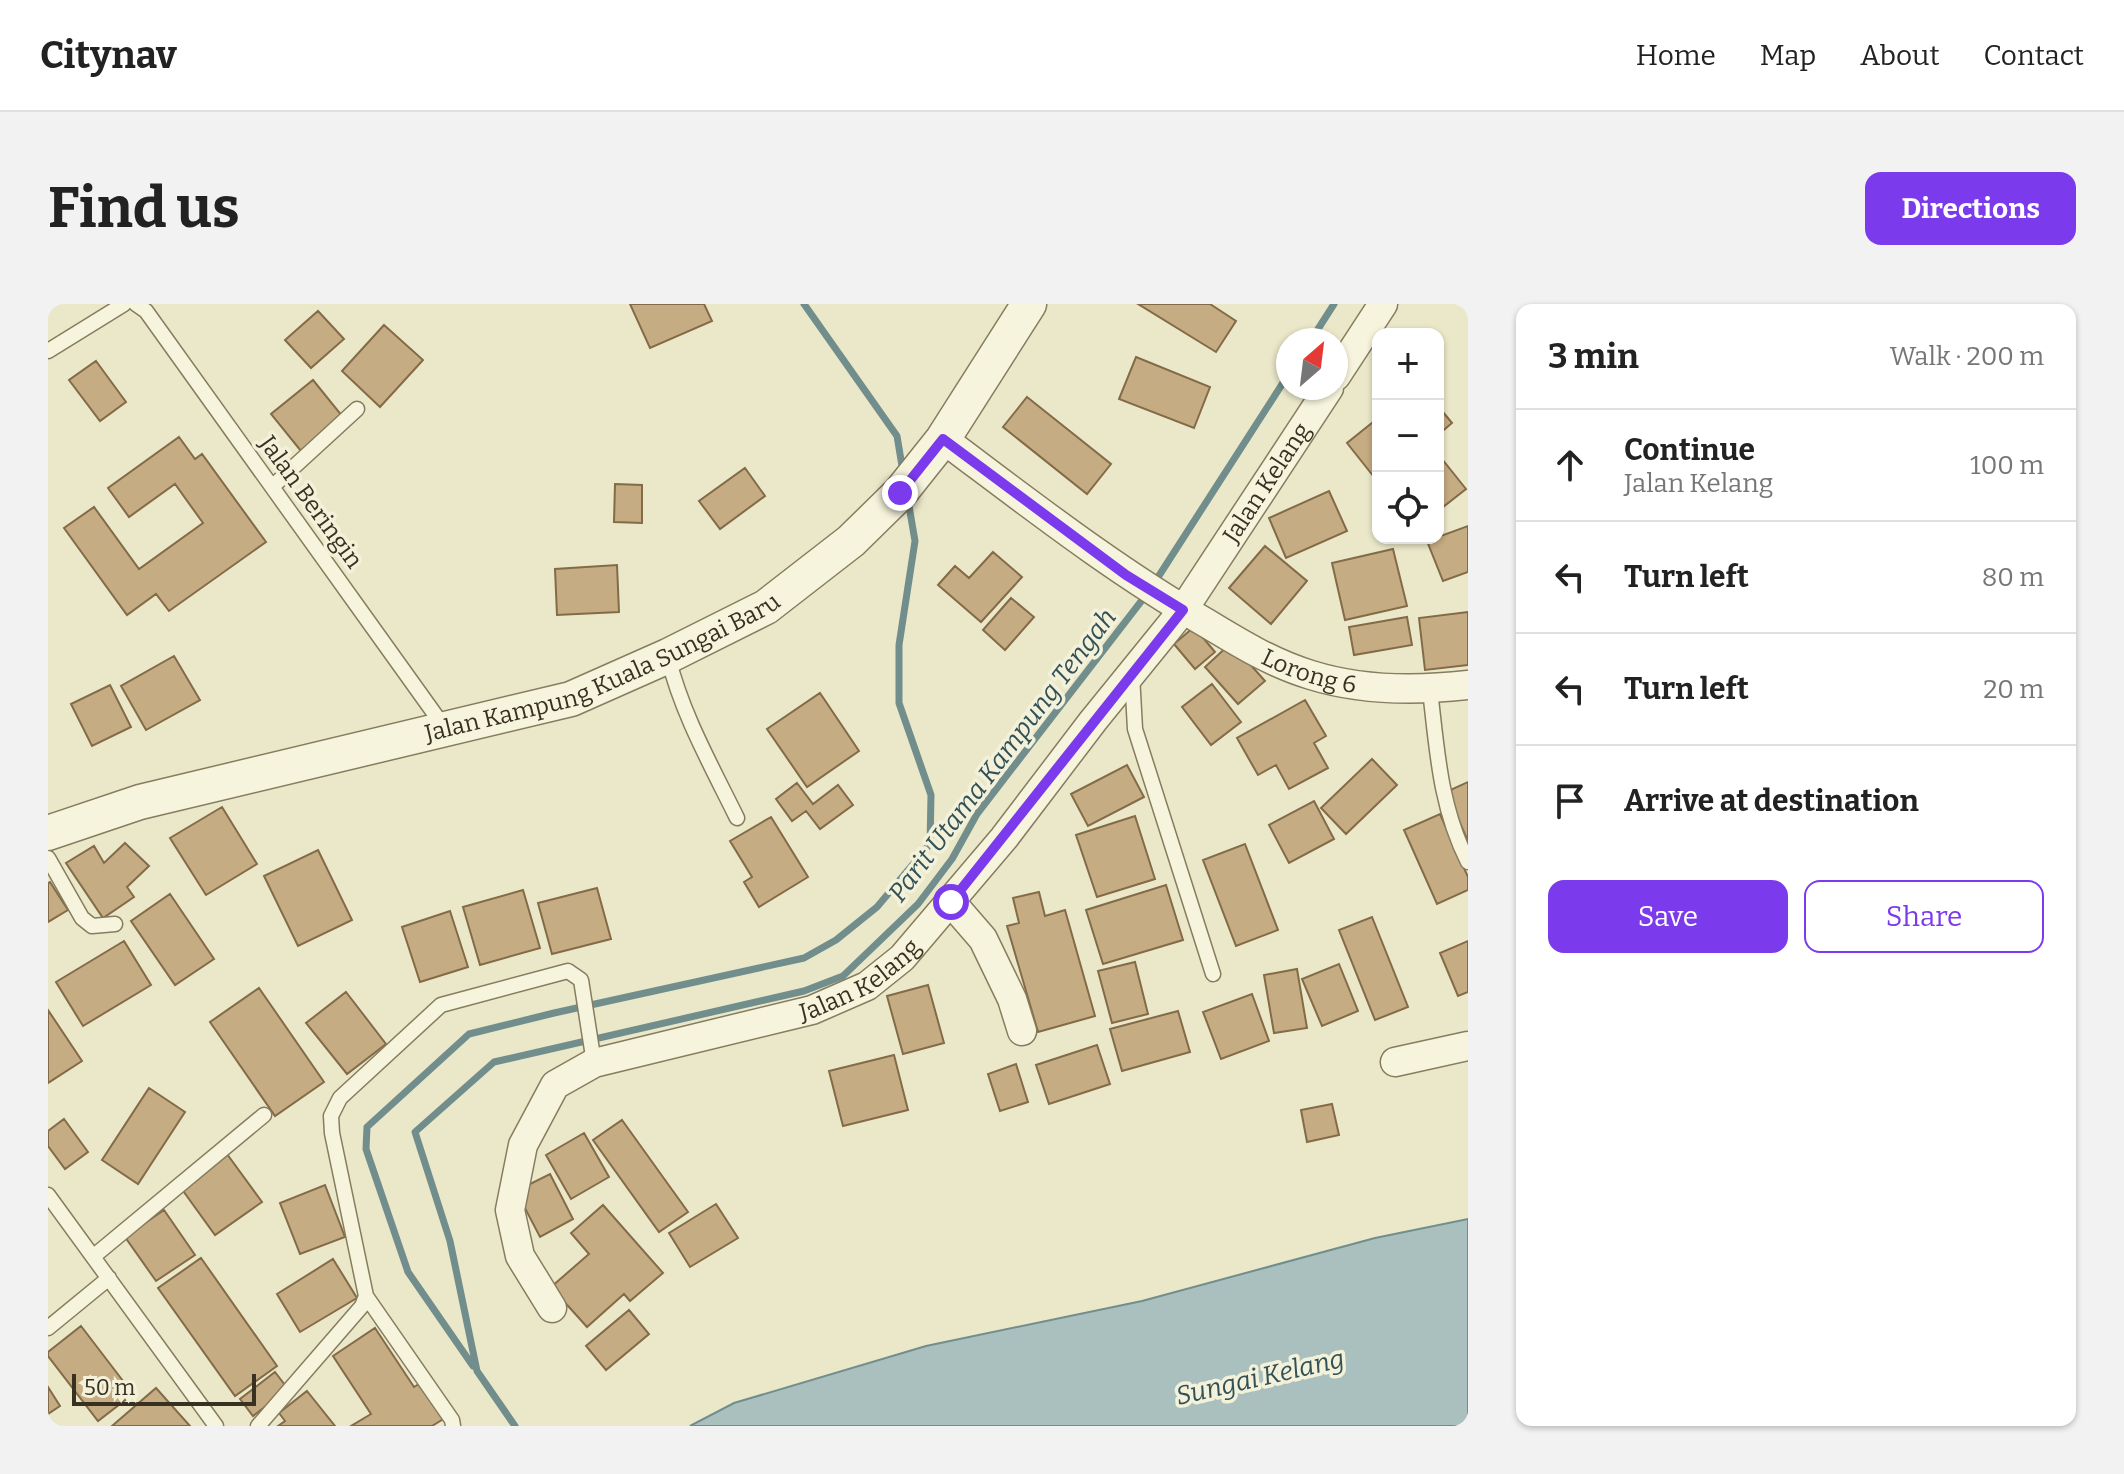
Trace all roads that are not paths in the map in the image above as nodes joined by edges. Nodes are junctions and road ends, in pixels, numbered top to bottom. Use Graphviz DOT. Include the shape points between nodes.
graph roads {
  1 [pos="124,304"];
  2 [pos="136,304"];
  3 [pos="1029,304"];
  4 [pos="1383,304"];
  5 [pos="48,351"];
  6 [pos="1348,358"];
  7 [pos="1320,400"];
  8 [pos="357,409"];
  9 [pos="943,439"];
  10 [pos="273,486"];
  11 [pos="1174,605"];
  12 [pos="672,672"];
  13 [pos="1132,672"];
  14 [pos="1468,685"];
  15 [pos="1430,690"];
  16 [pos="445,729"];
  17 [pos="737,818"];
  18 [pos="48,833"];
  19 [pos="48,858"];
  20 [pos="1468,862"];
  21 [pos="951,902"];
  22 [pos="115,924"];
  23 [pos="1213,974"];
  24 [pos="1022,1031"];
  25 [pos="1468,1046"];
  26 [pos="1395,1062"];
  27 [pos="594,1063"];
  28 [pos="264,1115"];
  29 [pos="48,1195"];
  30 [pos="94,1256"];
  31 [pos="109,1278"];
  32 [pos="366,1296"];
  33 [pos="552,1308"];
  34 [pos="48,1328"];
  35 [pos="216,1426"];
  36 [pos="258,1426"];
  37 [pos="453,1426"];
  1 -- 5 [label="lane"];
  2 -- 10 [label="lane, Jalan Beringin"];
  3 -- 9 [label="street, Jalan Kampung Kuala Sungai Baru"];
  4 -- 6 [label="street"];
  7 -- 11 [label="street, Jalan Kelang"];
  8 -- 10 [label="lane"];
  9 -- 11 [label="street, Lorong 6"];
  9 -- 12 [label="street, Jalan Kampung Kuala Sungai Baru" via="851,541"];
  10 -- 16 [label="lane, Jalan Beringin"];
  11 -- 13 [label="street, Jalan Kelang"];
  11 -- 15 [label="street, Lorong 6" via="1263,657 1311,675 1359,686"];
  12 -- 16 [label="street, Jalan Kampung Kuala Sungai Baru"];
  12 -- 17 [label="lane" via="689,722"];
  13 -- 21 [label="street, Jalan Kelang"];
  13 -- 23 [label="lane" via="1135,729"];
  14 -- 15 [label="street, Lorong 6"];
  15 -- 20 [label="lane" via="1440,781"];
  16 -- 18 [label="street, Jalan Kampung Kuala Sungai Baru" via="140,802"];
  19 -- 22 [label="lane" via="82,918 92,926"];
  21 -- 24 [label="street" via="983,939"];
  21 -- 27 [label="street, Jalan Kelang" via="902,958 867,986 812,1010"];
  25 -- 26 [label="street"];
  27 -- 32 [label="lane" via="583,987 568,971 441,1005 340,1098 331,1116 332,1133"];
  27 -- 33 [label="street, Jalan Kelang" via="555,1085 523,1145 510,1210 520,1256"];
  28 -- 30 [label="lane"];
  29 -- 30 [label="lane"];
  30 -- 31 [label="lane"];
  31 -- 34 [label="lane"];
  31 -- 35 [label="lane"];
  32 -- 36 [label="lane"];
  32 -- 37 [label="lane"];
}
